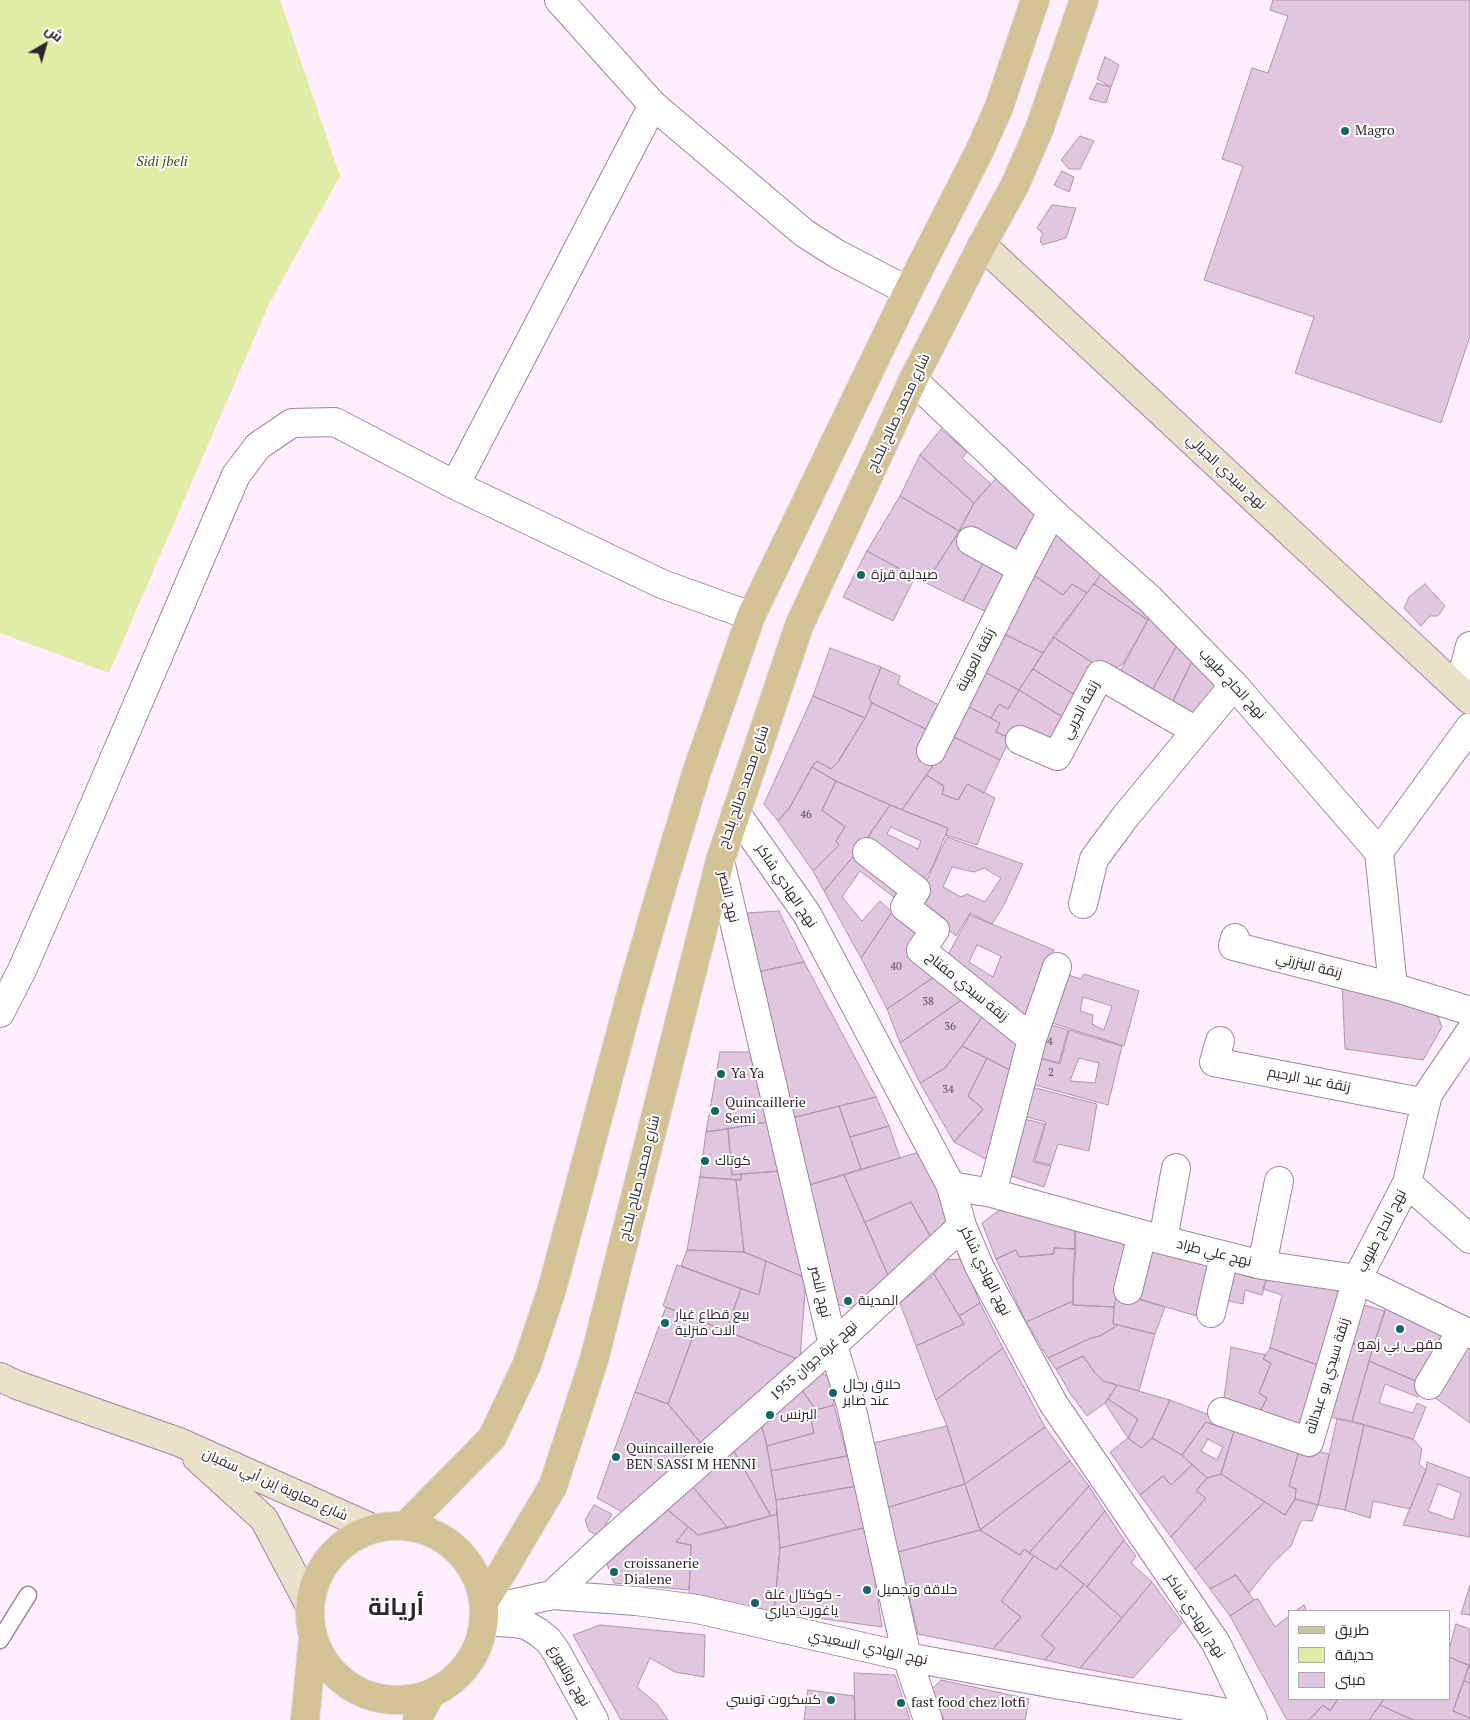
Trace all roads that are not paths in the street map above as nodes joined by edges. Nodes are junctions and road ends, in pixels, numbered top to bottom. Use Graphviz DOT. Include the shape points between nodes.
graph roads {
  1 [pos="559,0"];
  2 [pos="1036,0"];
  3 [pos="1084,0"];
  4 [pos="652,105"];
  5 [pos="982,245"];
  6 [pos="908,291"];
  7 [pos="914,380"];
  8 [pos="455,485"];
  9 [pos="1052,512"];
  10 [pos="971,541"];
  11 [pos="1022,569"];
  12 [pos="751,616"];
  13 [pos="1470,646"];
  14 [pos="1234,685"];
  15 [pos="1464,694"];
  16 [pos="1470,727"];
  17 [pos="1196,731"];
  18 [pos="1020,740"];
  19 [pos="931,751"];
  20 [pos="736,813"];
  21 [pos="867,852"];
  22 [pos="1380,852"];
  23 [pos="720,862"];
  24 [pos="1083,904"];
  25 [pos="1234,938"];
  26 [pos="1057,967"];
  27 [pos="1393,987"];
  28 [pos="1470,1011"];
  29 [pos="0,1013"];
  30 [pos="1470,1032"];
  31 [pos="1032,1040"];
  32 [pos="1220,1040"];
  33 [pos="1426,1103"];
  34 [pos="1176,1168"];
  35 [pos="1279,1182"];
  36 [pos="1407,1183"];
  37 [pos="951,1186"];
  38 [pos="992,1193"];
  39 [pos="962,1226"];
  40 [pos="1153,1238"];
  41 [pos="1470,1240"];
  42 [pos="1224,1256"];
  43 [pos="1262,1265"];
  44 [pos="1357,1280"];
  45 [pos="1128,1290"];
  46 [pos="1211,1313"];
  47 [pos="1466,1332"];
  48 [pos="833,1345"];
  49 [pos="0,1378"];
  50 [pos="1429,1385"];
  51 [pos="1222,1412"];
  52 [pos="179,1442"];
  53 [pos="406,1525"];
  54 [pos="372,1528"];
  55 [pos="28,1594"];
  56 [pos="552,1595"];
  57 [pos="309,1604"];
  58 [pos="485,1611"];
  59 [pos="313,1638"];
  60 [pos="0,1640"];
  61 [pos="907,1657"];
  62 [pos="430,1695"];
  63 [pos="1252,1719"];
  64 [pos="305,1720"];
  65 [pos="417,1720"];
  66 [pos="594,1720"];
  67 [pos="928,1720"];
  1 -- 4 [label="street"];
  2 -- 6 [label="main road" via="999,107"];
  3 -- 5 [label="main road, شارع محمد صالح بلحاج" via="1040,127 1015,185"];
  4 -- 6 [label="street" via="804,233"];
  4 -- 8 [label="street"];
  5 -- 7 [label="main road, شارع محمد صالح بلحاج"];
  5 -- 15 [label="street, نهج سيدي الجبالي"];
  6 -- 12 [label="main road"];
  7 -- 9 [label="street, نهج الحاج طبوب"];
  7 -- 20 [label="main road, شارع محمد صالح بلحاج" via="799,626"];
  8 -- 12 [label="street" via="662,584"];
  8 -- 29 [label="street" via="335,422 292,423 258,446 236,475 72,857"];
  9 -- 11 [label="street, زنقة العوينة"];
  9 -- 14 [label="street, نهج الحاج طبوب" via="1150,599"];
  10 -- 11 [label="street"];
  11 -- 19 [label="street, زنقة العوينة"];
  12 -- 53 [label="main road" via="696,774 662,887 552,1289 527,1364 492,1438"];
  13 -- 15 [label="street"];
  14 -- 17 [label="street"];
  14 -- 22 [label="street, نهج الحاج طبوب"];
  16 -- 22 [label="street"];
  17 -- 18 [label="street, زنقة الجربي" via="1100,674 1056,756"];
  17 -- 24 [label="street" via="1094,859"];
  20 -- 23 [label="main road, شارع محمد صالح بلحاج"];
  20 -- 37 [label="street, نهج الهادي شاكر" via="808,914"];
  21 -- 31 [label="street, زنقة سيدي مفتاح" via="916,890 905,907 935,930 921,950"];
  22 -- 27 [label="street"];
  23 -- 48 [label="street, نهج النصر"];
  23 -- 58 [label="main road, شارع محمد صالح بلحاج" via="594,1360 552,1486"];
  25 -- 27 [label="street, زنقة البنزرتي" via="1233,946"];
  26 -- 31 [label="street"];
  27 -- 28 [label="street"];
  30 -- 33 [label="street, نهج الحاج طبوب" via="1428,1094"];
  31 -- 38 [label="street"];
  32 -- 33 [label="street, زنقة عبد الرحيم" via="1214,1062"];
  33 -- 36 [label="street, نهج الحاج طبوب"];
  34 -- 40 [label="street"];
  35 -- 43 [label="street"];
  36 -- 41 [label="street, نهج الحاج طبوب"];
  36 -- 44 [label="street, نهج الحاج طبوب"];
  37 -- 38 [label="street, نهج علي طراد"];
  37 -- 39 [label="street, نهج الهادي شاكر"];
  38 -- 40 [label="street, نهج علي طراد"];
  39 -- 48 [label="street, 1955 نهج غرة جوان"];
  39 -- 63 [label="street, نهج الهادي شاكر" via="980,1268 1053,1403 1216,1643"];
  40 -- 42 [label="street, نهج علي طراد"];
  40 -- 45 [label="street"];
  42 -- 43 [label="street, نهج علي طراد"];
  42 -- 46 [label="street"];
  43 -- 44 [label="street, نهج علي طراد"];
  44 -- 47 [label="street, نهج علي طراد"];
  44 -- 51 [label="street, زنقة سيدي بو عبداللّه" via="1308,1442"];
  47 -- 50 [label="street"];
  48 -- 56 [label="street, 1955 نهج غرة جوان"];
  48 -- 61 [label="street, نهج النصر" via="851,1405"];
  49 -- 52 [label="street, شارع معاوية إبن أبي سفيان"];
  52 -- 54 [label="street, شارع معاوية إبن أبي سفيان"];
  52 -- 57 [label="street, شارع معاوية إبن أبي سفيان" via="264,1519"];
  53 -- 54 [label="main road"];
  53 -- 58 [label="main road" via="434,1533 458,1550 476,1573"];
  54 -- 57 [label="main road" via="341,1544 319,1571"];
  55 -- 60 [label="lane"];
  56 -- 58 [label="street, نهج الهادي السعيدي"];
  56 -- 61 [label="street, نهج الهادي السعيدي" via="697,1609"];
  57 -- 59 [label="main road"];
  58 -- 62 [label="main road" via="484,1628 476,1653 455,1680"];
  58 -- 66 [label="street, نهج روتنبورغ" via="526,1626 548,1640"];
  59 -- 62 [label="main road" via="325,1664 346,1685 372,1698 402,1701"];
  59 -- 64 [label="main road"];
  61 -- 63 [label="street, نهج الهادي السعيدي"];
  61 -- 67 [label="street, نهج النصر"];
  62 -- 65 [label="main road"];
}
